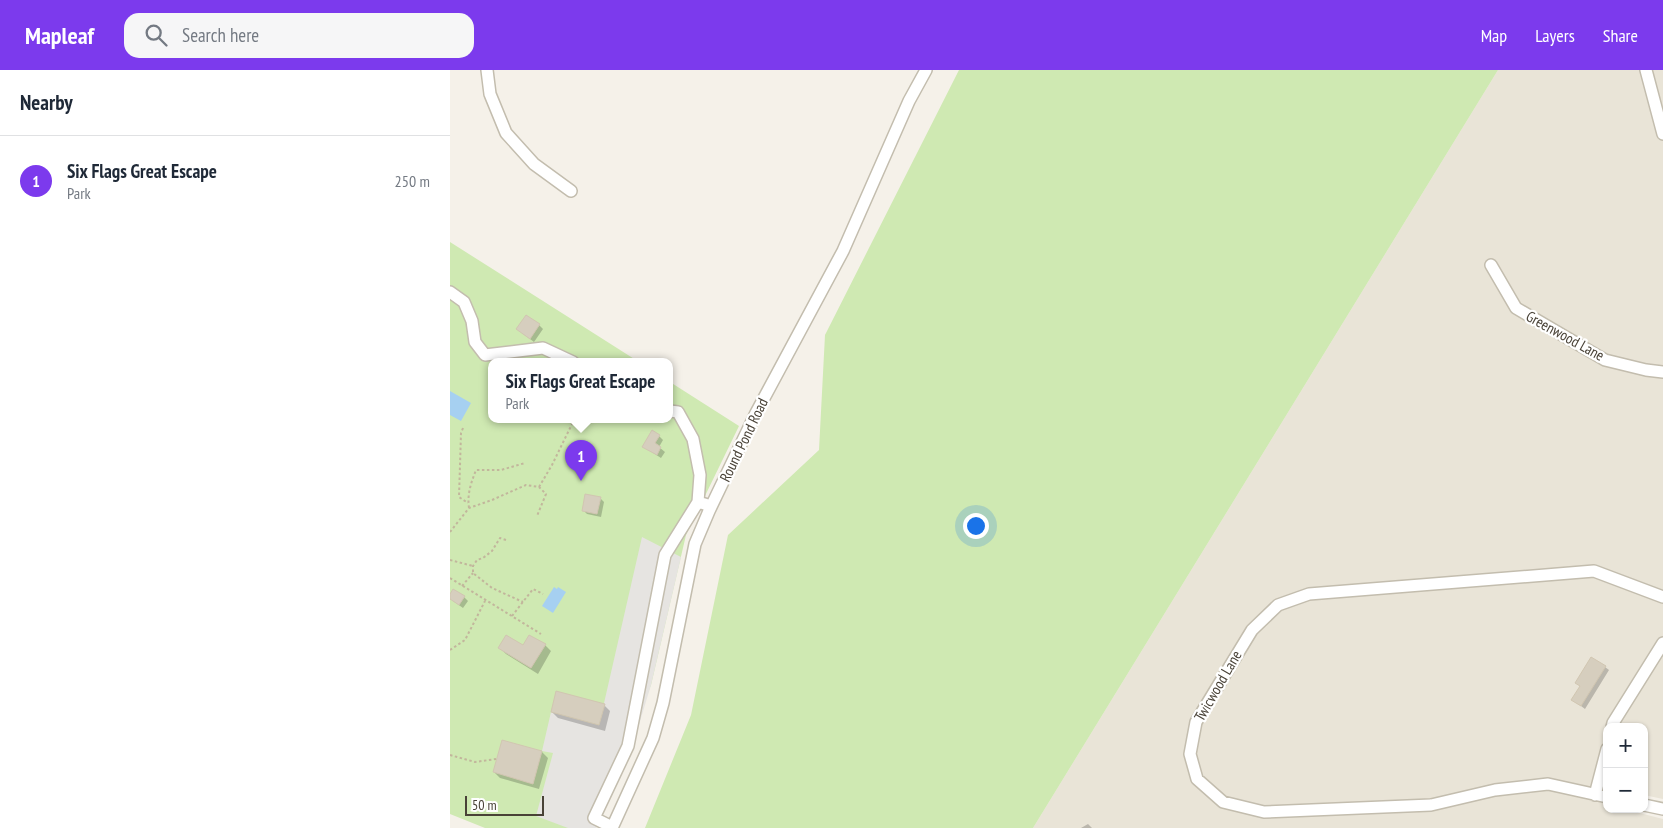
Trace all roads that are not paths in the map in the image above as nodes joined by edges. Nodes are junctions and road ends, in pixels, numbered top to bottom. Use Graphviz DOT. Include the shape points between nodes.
graph roads {
  1 [pos="487,70"];
  2 [pos="926,70"];
  3 [pos="1646,70"];
  4 [pos="1663,134"];
  5 [pos="571,191"];
  6 [pos="1491,265"];
  7 [pos="450,292"];
  8 [pos="565,358"];
  9 [pos="1663,372"];
  10 [pos="673,411"];
  11 [pos="698,502"];
  12 [pos="711,506"];
  13 [pos="1663,597"];
  14 [pos="1663,644"];
  15 [pos="1613,723"];
  16 [pos="1605,768"];
  17 [pos="1601,796"];
  18 [pos="1648,805"];
  19 [pos="1663,809"];
  20 [pos="612,827"];
  1 -- 5 [label="street" via="490,94 506,133 534,164"];
  2 -- 12 [label="street, Round Pond Road" via="908,101 843,250 756,413"];
  3 -- 4 [label="street"];
  6 -- 9 [label="street, Greenwood Lane" via="1516,308 1605,360"];
  7 -- 8 [label="street" via="464,302 472,321 475,342 485,355 544,348"];
  10 -- 11 [label="street" via="678,412 693,439 700,475"];
  11 -- 12 [label="street"];
  11 -- 20 [label="street" via="666,555 628,746 594,818"];
  12 -- 20 [label="street, Round Pond Road" via="695,544 653,738"];
  13 -- 17 [label="street, Twicwood Lane" via="1594,571 1309,594 1278,605 1252,630 1196,722 1190,754 1197,779 1223,802 1264,812 1431,805 1495,790 1548,784"];
  14 -- 15 [label="street"];
  16 -- 17 [label="street"];
  18 -- 19 [label="street"];
}
